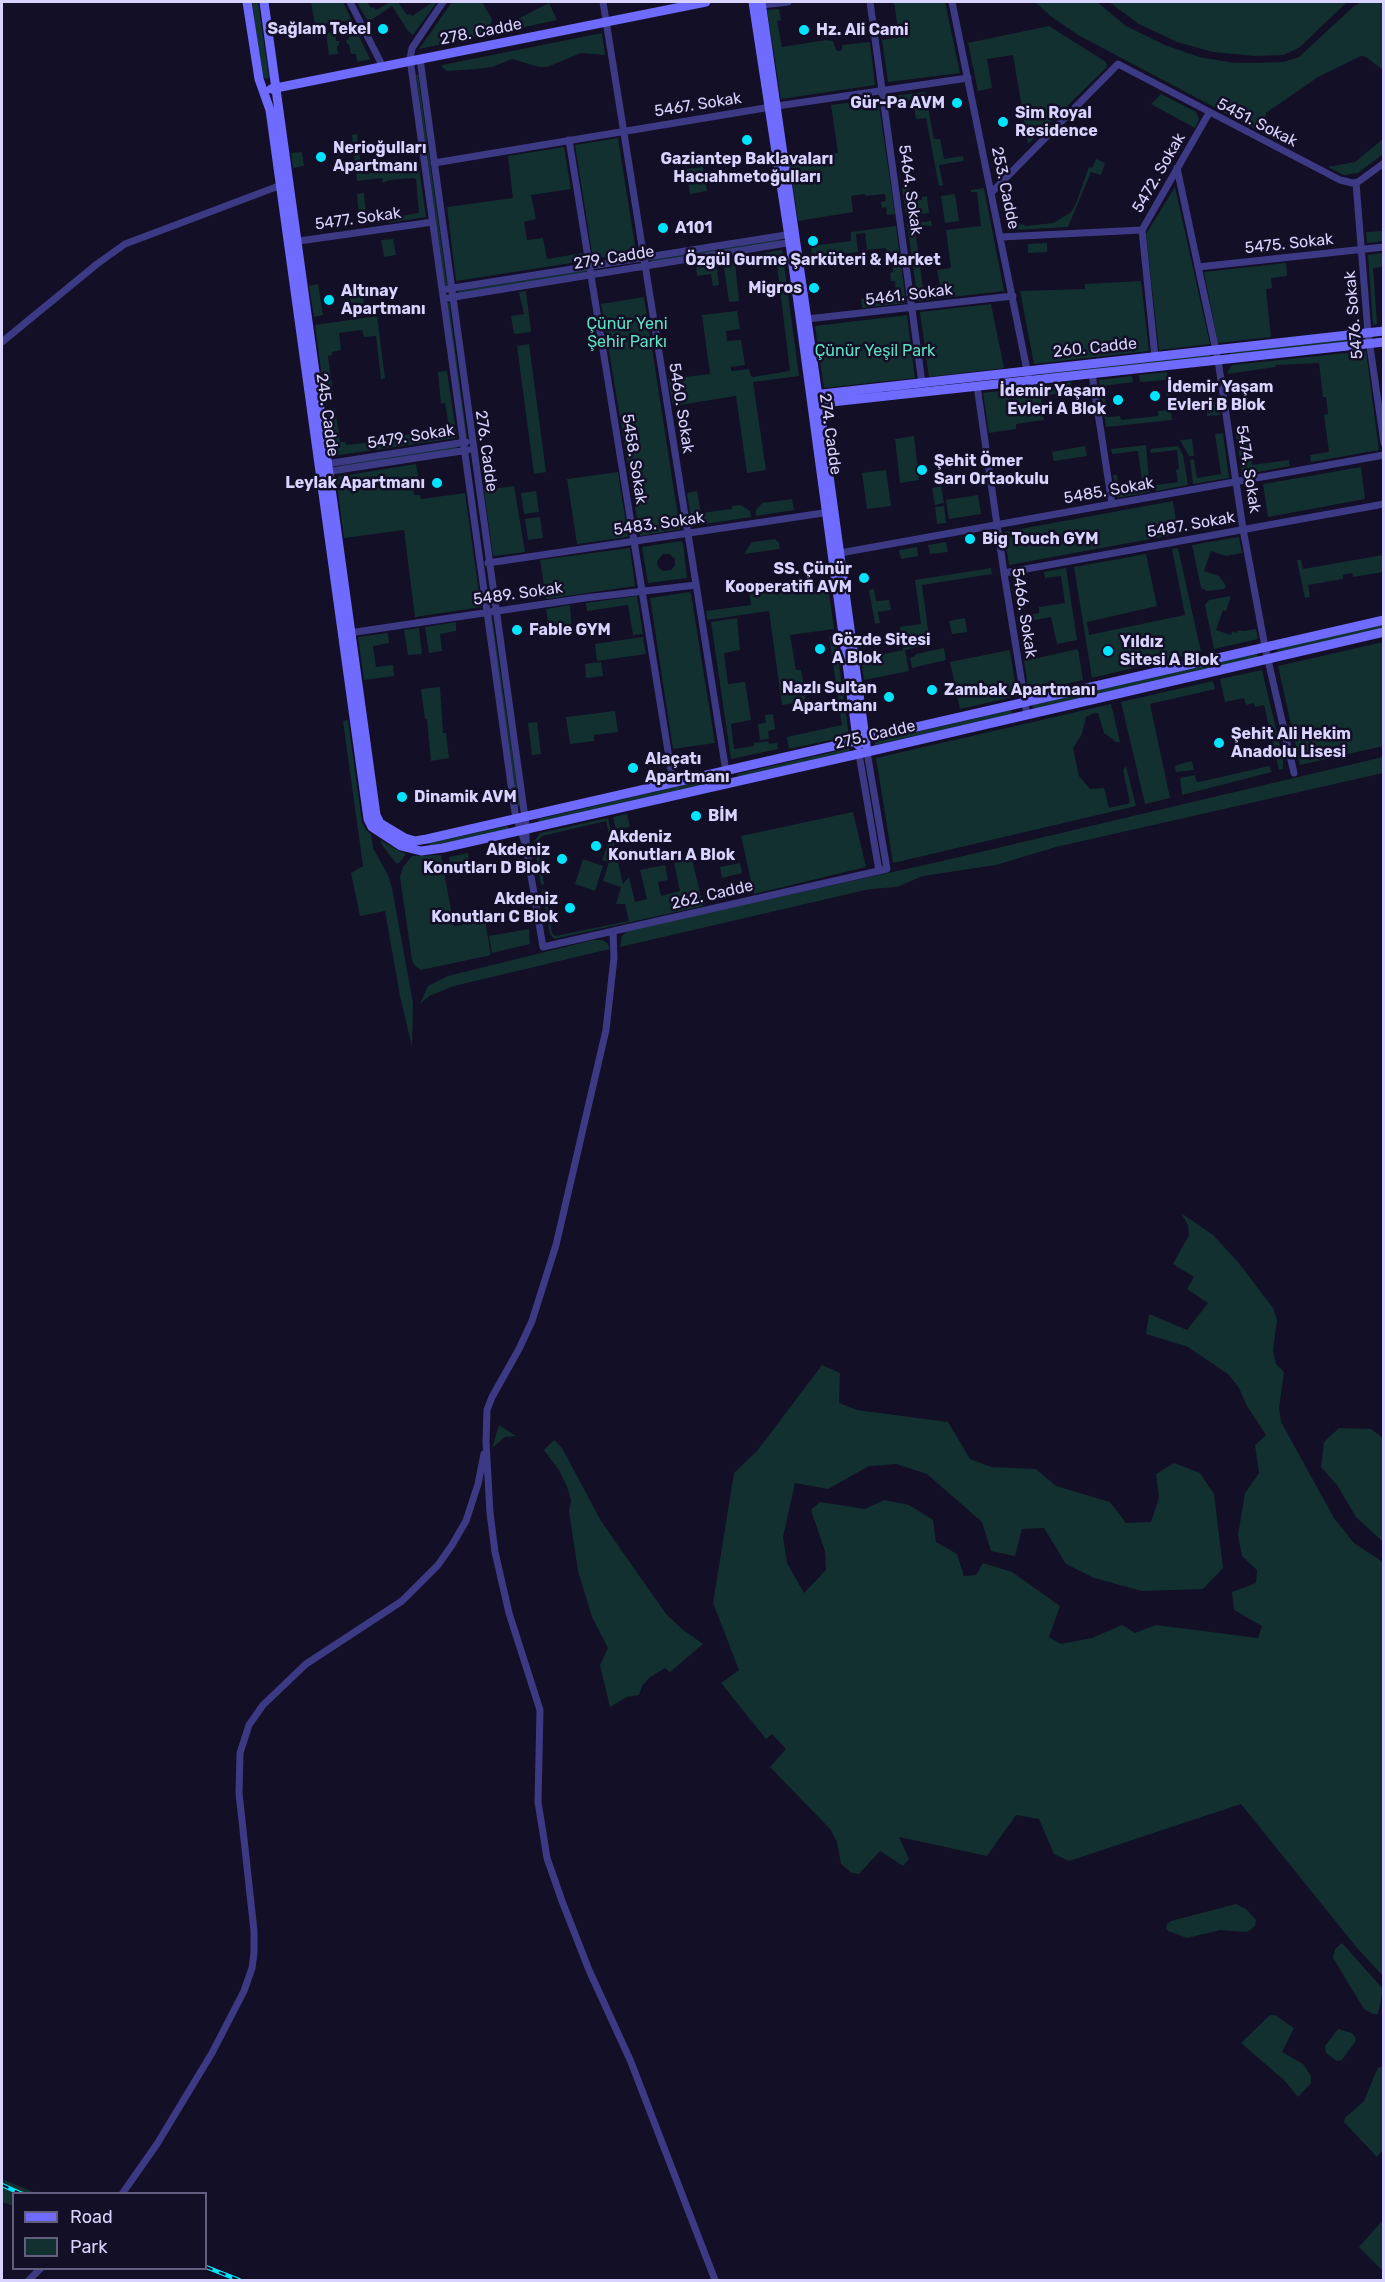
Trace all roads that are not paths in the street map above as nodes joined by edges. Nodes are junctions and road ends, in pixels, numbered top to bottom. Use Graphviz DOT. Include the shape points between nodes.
graph roads {
  1 [pos="247,2"];
  2 [pos="264,2"];
  3 [pos="350,2"];
  4 [pos="443,2"];
  5 [pos="603,2"];
  6 [pos="706,2"];
  7 [pos="788,2"];
  8 [pos="870,2"];
  9 [pos="952,2"];
  10 [pos="759,3"];
  11 [pos="606,22"];
  12 [pos="415,60"];
  13 [pos="382,67"];
  14 [pos="968,78"];
  15 [pos="276,88"];
  16 [pos="263,90"];
  17 [pos="883,91"];
  18 [pos="773,107"];
  19 [pos="1209,113"];
  20 [pos="623,131"];
  21 [pos="569,140"];
  22 [pos="434,163"];
  23 [pos="1383,163"];
  24 [pos="1177,168"];
  25 [pos="284,183"];
  26 [pos="1356,183"];
  27 [pos="992,192"];
  28 [pos="433,222"];
  29 [pos="1142,230"];
  30 [pos="1001,237"];
  31 [pos="792,238"];
  32 [pos="292,242"];
  33 [pos="1383,247"];
  34 [pos="1361,249"];
  35 [pos="644,258"];
  36 [pos="589,266"];
  37 [pos="645,266"];
  38 [pos="1198,267"];
  39 [pos="591,275"];
  40 [pos="451,288"];
  41 [pos="441,290"];
  42 [pos="1013,296"];
  43 [pos="452,297"];
  44 [pos="443,299"];
  45 [pos="913,308"];
  46 [pos="807,319"];
  47 [pos="1383,331"];
  48 [pos="1368,333"];
  49 [pos="2,342"];
  50 [pos="1383,342"];
  51 [pos="1369,344"];
  52 [pos="1216,350"];
  53 [pos="1155,357"];
  54 [pos="1218,360"];
  55 [pos="1092,374"];
  56 [pos="1028,376"];
  57 [pos="922,383"];
  58 [pos="976,386"];
  59 [pos="815,399"];
  60 [pos="471,441"];
  61 [pos="462,442"];
  62 [pos="1383,443"];
  63 [pos="472,450"];
  64 [pos="464,451"];
  65 [pos="1383,455"];
  66 [pos="323,468"];
  67 [pos="1236,482"];
  68 [pos="1112,504"];
  69 [pos="1383,504"];
  70 [pos="830,512"];
  71 [pos="996,525"];
  72 [pos="1243,529"];
  73 [pos="688,534"];
  74 [pos="634,542"];
  75 [pos="840,553"];
  76 [pos="488,563"];
  77 [pos="1004,573"];
  78 [pos="696,585"];
  79 [pos="642,591"];
  80 [pos="495,611"];
  81 [pos="486,613"];
  82 [pos="1383,620"];
  83 [pos="1383,632"];
  84 [pos="347,633"];
  85 [pos="1265,647"];
  86 [pos="1268,659"];
  87 [pos="1024,702"];
  88 [pos="1027,714"];
  89 [pos="861,740"];
  90 [pos="863,753"];
  91 [pos="726,770"];
  92 [pos="1294,773"];
  93 [pos="673,782"];
  94 [pos="728,784"];
  95 [pos="520,818"];
  96 [pos="523,830"];
  97 [pos="413,845"];
  98 [pos="883,870"];
  99 [pos="613,931"];
  100 [pos="543,947"];
  101 [pos="486,1442"];
  102 [pos="123,2192"];
  103 [pos="715,2280"];
  1 -- 16 [label="street, 245. Cadde"];
  2 -- 15 [label="street, 245. Cadde"];
  3 -- 13 [label="street"];
  4 -- 12 [label="street" via="411,51"];
  5 -- 11 [label="street, 5460. Sokak"];
  6 -- 11 [label="street, 278. Cadde"];
  7 -- 10 [label="street"];
  8 -- 17 [label="street, 5464. Sokak"];
  9 -- 14 [label="street, 253. Cadde"];
  10 -- 18 [label="street, 274. Cadde"];
  11 -- 12 [label="street, 278. Cadde"];
  11 -- 20 [label="street, 5460. Sokak"];
  12 -- 13 [label="street, 278. Cadde"];
  12 -- 22 [label="street, 276. Cadde"];
  12 -- 28 [label="street, 276. Cadde"];
  13 -- 15 [label="street, 278. Cadde"];
  14 -- 17 [label="street, 5467. Sokak"];
  14 -- 27 [label="street, 253. Cadde"];
  15 -- 16 [label="street, 278. Cadde"];
  15 -- 25 [label="street, 245. Cadde"];
  16 -- 25 [label="street, 245. Cadde"];
  17 -- 18 [label="street, 5467. Sokak"];
  17 -- 45 [label="street, 5464. Sokak"];
  18 -- 20 [label="street, 5467. Sokak"];
  18 -- 31 [label="street, 274. Cadde"];
  19 -- 24 [label="street, 5472. Sokak"];
  19 -- 26 [label="street, 5451. Sokak" via="1333,177"];
  19 -- 27 [label="street, 5451. Sokak" via="1118,64"];
  20 -- 21 [label="street, 5467. Sokak"];
  20 -- 35 [label="street, 5460. Sokak"];
  21 -- 22 [label="street, 5467. Sokak"];
  21 -- 36 [label="street, 5458. Sokak"];
  22 -- 40 [label="street, 276. Cadde"];
  23 -- 26 [label="street"];
  24 -- 29 [label="street, 5472. Sokak"];
  24 -- 38 [label="street, 5474. Sokak"];
  25 -- 32 [label="street, 245. Cadde"];
  25 -- 49 [label="street" via="125,244"];
  26 -- 34 [label="street, 5476. Sokak"];
  27 -- 30 [label="street, 253. Cadde"];
  28 -- 32 [label="street, 5477. Sokak"];
  28 -- 41 [label="street, 276. Cadde"];
  29 -- 30 [label="street"];
  29 -- 53 [label="street, 5472. Sokak"];
  30 -- 42 [label="street, 253. Cadde"];
  31 -- 35 [label="street, 279. Cadde"];
  31 -- 37 [label="street, 279. Cadde"];
  31 -- 46 [label="street"];
  31 -- 59 [label="street, 274. Cadde"];
  32 -- 66 [label="street, 245. Cadde"];
  33 -- 34 [label="street, 5475. Sokak"];
  34 -- 38 [label="street, 5475. Sokak"];
  34 -- 48 [label="street, 5476. Sokak"];
  35 -- 36 [label="street, 279. Cadde"];
  35 -- 37 [label="street, 5460. Sokak"];
  36 -- 39 [label="street, 5458. Sokak"];
  36 -- 40 [label="street, 279. Cadde"];
  37 -- 39 [label="street, 279. Cadde"];
  37 -- 73 [label="street, 5460. Sokak"];
  38 -- 52 [label="street, 5474. Sokak"];
  39 -- 43 [label="street, 279. Cadde"];
  39 -- 74 [label="street, 5458. Sokak"];
  40 -- 41 [label="street, 279. Cadde"];
  40 -- 43 [label="street, 276. Cadde"];
  41 -- 44 [label="street, 276. Cadde"];
  42 -- 45 [label="street, 5461. Sokak"];
  42 -- 56 [label="street, 253. Cadde"];
  43 -- 44 [label="street, 279. Cadde"];
  43 -- 60 [label="street, 276. Cadde"];
  44 -- 61 [label="street, 276. Cadde"];
  45 -- 46 [label="street, 5461. Sokak"];
  45 -- 57 [label="street, 5464. Sokak"];
  46 -- 59 [label="street"];
  47 -- 48 [label="street, 260. Cadde"];
  48 -- 51 [label="street, 5476. Sokak"];
  48 -- 52 [label="street, 260. Cadde"];
  50 -- 51 [label="street, 260. Cadde"];
  51 -- 54 [label="street, 260. Cadde"];
  51 -- 62 [label="street, 5476. Sokak"];
  52 -- 53 [label="street, 260. Cadde"];
  52 -- 54 [label="street, 5474. Sokak"];
  53 -- 56 [label="street, 260. Cadde"];
  54 -- 55 [label="street, 260. Cadde"];
  54 -- 67 [label="street, 5474. Sokak"];
  55 -- 56 [label="street, 260. Cadde"];
  55 -- 68 [label="street"];
  56 -- 57 [label="street, 260. Cadde"];
  56 -- 58 [label="street, 260. Cadde"];
  57 -- 59 [label="street, 260. Cadde"];
  58 -- 59 [label="street, 260. Cadde"];
  58 -- 71 [label="street, 5466. Sokak"];
  59 -- 70 [label="street, 274. Cadde"];
  60 -- 61 [label="street, 5479. Sokak"];
  60 -- 63 [label="street, 276. Cadde"];
  61 -- 64 [label="street, 276. Cadde"];
  61 -- 66 [label="street, 5479. Sokak"];
  63 -- 64 [label="street, 5479. Sokak"];
  63 -- 76 [label="street, 276. Cadde"];
  64 -- 66 [label="street, 5479. Sokak"];
  64 -- 81 [label="street, 276. Cadde"];
  65 -- 67 [label="street, 5485. Sokak"];
  66 -- 84 [label="street, 245. Cadde"];
  67 -- 68 [label="street, 5485. Sokak"];
  67 -- 72 [label="street, 5474. Sokak"];
  68 -- 71 [label="street, 5485. Sokak"];
  69 -- 72 [label="street, 5487. Sokak"];
  70 -- 73 [label="street, 5483. Sokak"];
  70 -- 75 [label="street, 274. Cadde"];
  70 -- 89 [label="street, 274. Cadde"];
  71 -- 75 [label="street, 5485. Sokak"];
  71 -- 77 [label="street, 5466. Sokak"];
  72 -- 77 [label="street, 5487. Sokak"];
  72 -- 85 [label="street, 5474. Sokak"];
  73 -- 74 [label="street, 5483. Sokak"];
  73 -- 78 [label="street, 5460. Sokak"];
  74 -- 76 [label="street, 5483. Sokak"];
  74 -- 79 [label="street, 5458. Sokak"];
  75 -- 89 [label="street, 274. Cadde"];
  76 -- 80 [label="street, 276. Cadde"];
  77 -- 87 [label="street, 5466. Sokak"];
  78 -- 79 [label="street, 5489. Sokak"];
  78 -- 91 [label="street, 5460. Sokak"];
  79 -- 80 [label="street, 5489. Sokak"];
  79 -- 93 [label="street, 5458. Sokak"];
  80 -- 81 [label="street, 5489. Sokak"];
  80 -- 95 [label="street, 276. Cadde"];
  81 -- 84 [label="street, 5489. Sokak"];
  81 -- 95 [label="street, 276. Cadde"];
  82 -- 85 [label="street, 275. Cadde"];
  83 -- 86 [label="street, 275. Cadde"];
  84 -- 97 [label="street, 245. Cadde" via="368,819 401,846"];
  85 -- 86 [label="street, 5474. Sokak"];
  85 -- 87 [label="street, 275. Cadde"];
  86 -- 88 [label="street, 275. Cadde"];
  86 -- 92 [label="street, 5474. Sokak"];
  87 -- 88 [label="street, 5466. Sokak"];
  87 -- 89 [label="street, 275. Cadde"];
  88 -- 90 [label="street, 275. Cadde"];
  89 -- 90 [label="street, 274. Cadde"];
  89 -- 91 [label="street, 275. Cadde"];
  90 -- 94 [label="street, 275. Cadde"];
  90 -- 98 [label="street, 274. Cadde"];
  91 -- 93 [label="street, 275. Cadde"];
  91 -- 94 [label="street, 5460. Sokak"];
  93 -- 95 [label="street, 275. Cadde"];
  94 -- 96 [label="street, 275. Cadde"];
  95 -- 96 [label="street, 276. Cadde"];
  95 -- 97 [label="street, 275. Cadde"];
  96 -- 97 [label="street, 275. Cadde" via="433,850"];
  96 -- 100 [label="street, 276. Cadde"];
  98 -- 99 [label="street, 262. Cadde"];
  99 -- 100 [label="street, 262. Cadde"];
  99 -- 101 [label="street" via="606,1030 564,1215 532,1321 488,1407"];
  101 -- 102 [label="street" via="466,1521 438,1565 402,1601 306,1664 263,1705 249,1725 241,1745 239,1771 254,1931 252,1968 212,2053"];
  101 -- 103 [label="street" via="495,1552 509,1613 540,1710 538,1802 547,1858"];
}
